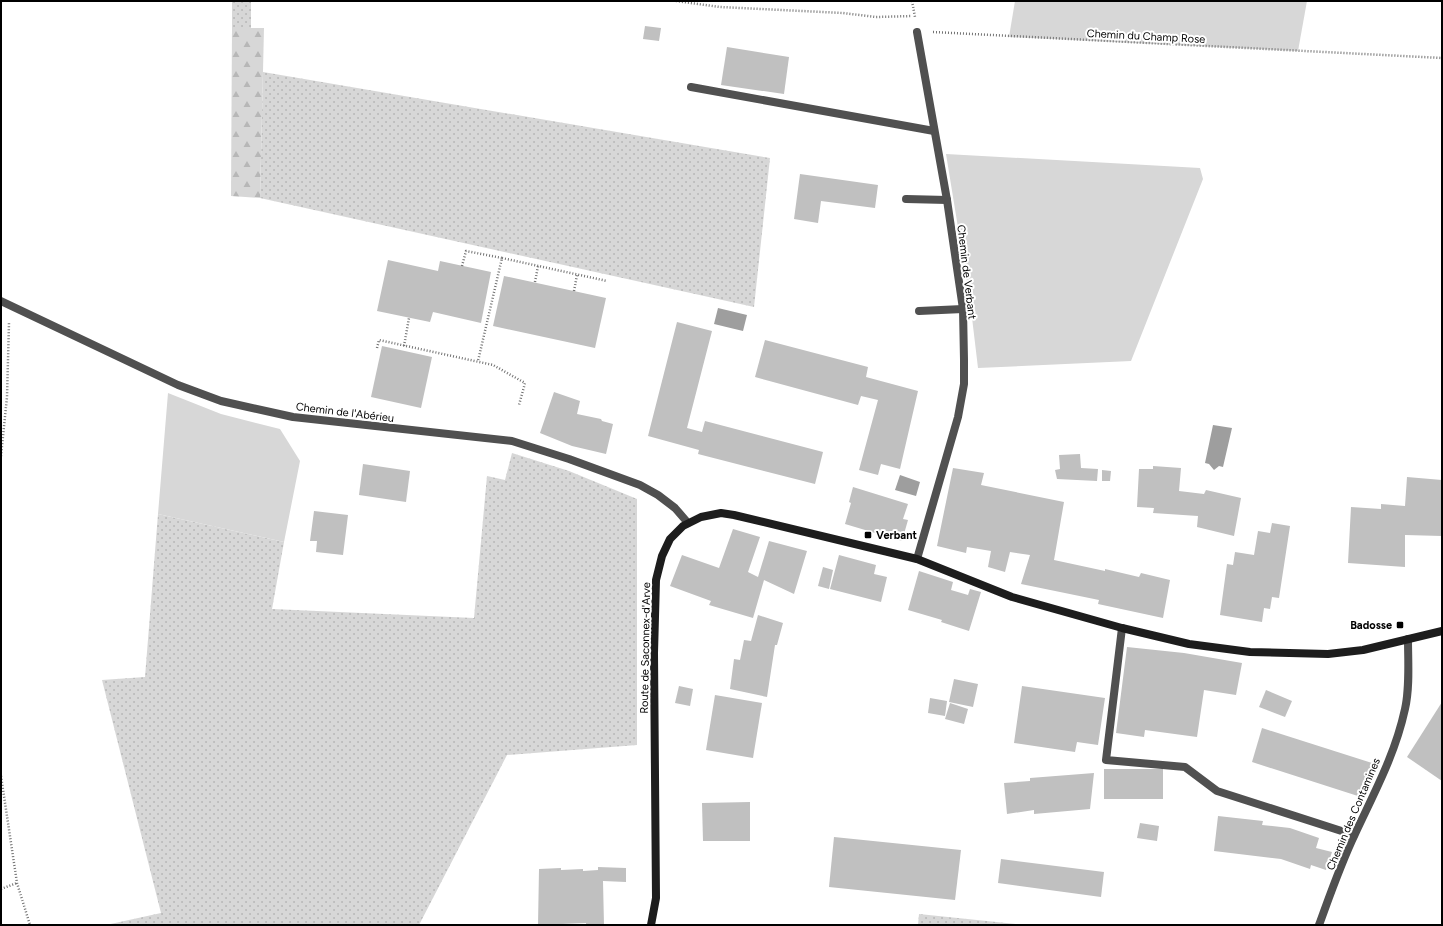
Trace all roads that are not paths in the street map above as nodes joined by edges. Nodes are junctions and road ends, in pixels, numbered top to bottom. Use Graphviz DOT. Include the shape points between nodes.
graph roads {
  1 [pos="917,32"];
  2 [pos="691,87"];
  3 [pos="934,131"];
  4 [pos="906,199"];
  5 [pos="947,200"];
  6 [pos="1,301"];
  7 [pos="963,309"];
  8 [pos="919,311"];
  9 [pos="688,523"];
  10 [pos="917,559"];
  11 [pos="1122,628"];
  12 [pos="1442,631"];
  13 [pos="1408,639"];
  14 [pos="1354,835"];
  15 [pos="651,925"];
  16 [pos="1319,925"];
  1 -- 3 [label="street, Chemin de Verbant"];
  2 -- 3 [label="street"];
  3 -- 5 [label="street, Chemin de Verbant"];
  4 -- 5 [label="street"];
  5 -- 7 [label="street, Chemin de Verbant"];
  6 -- 9 [label="street, Chemin de l'Abérieu" via="178,385 221,400 293,417 512,441 640,485 675,508"];
  7 -- 8 [label="street"];
  7 -- 10 [label="street, Chemin de Verbant" via="964,384 958,417"];
  9 -- 10 [label="street, Route de Saconnex-d'Arve" via="710,515 734,515"];
  9 -- 15 [label="street, Route de Saconnex-d'Arve" via="670,539 662,556 656,580 656,898"];
  10 -- 11 [label="street, Route de Saconnex-d'Arve" via="1012,597"];
  11 -- 13 [label="street, Route de Saconnex-d'Arve" via="1211,647 1287,654 1352,652"];
  11 -- 14 [label="street" via="1106,760 1185,767 1217,791"];
  12 -- 13 [label="street, Route de Saconnex-d'Arve"];
  13 -- 14 [label="street, Chemin des Contamines" via="1405,709 1382,780"];
  14 -- 16 [label="street, Chemin des Contamines"];
}
